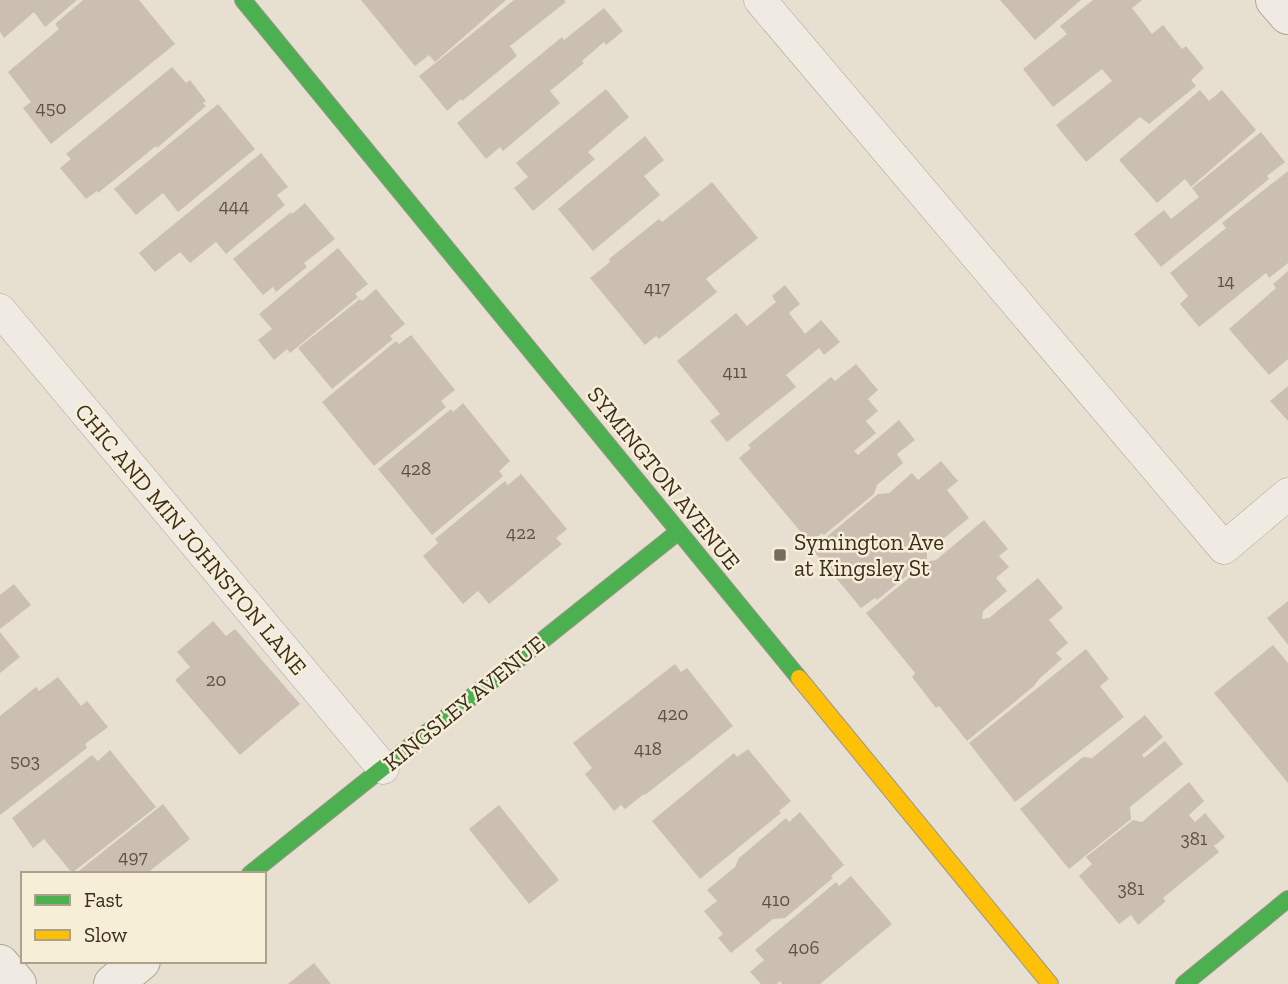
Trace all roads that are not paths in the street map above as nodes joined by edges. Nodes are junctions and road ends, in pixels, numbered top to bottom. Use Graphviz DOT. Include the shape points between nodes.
graph roads {
  1 [pos="243,0"];
  2 [pos="760,0"];
  3 [pos="1275,0"];
  4 [pos="1288,15"];
  5 [pos="0,310"];
  6 [pos="1288,494"];
  7 [pos="678,532"];
  8 [pos="383,768"];
  9 [pos="253,872"];
  10 [pos="1288,899"];
  11 [pos="139,963"];
  12 [pos="0,964"];
  13 [pos="17,984"];
  14 [pos="113,984"];
  15 [pos="1050,984"];
  16 [pos="1184,984"];
  1 -- 7 [label="street, SYMINGTON AVENUE"];
  2 -- 6 [label="lane" via="1224,548"];
  3 -- 4 [label="street"];
  5 -- 8 [label="lane, CHIC AND MIN JOHNSTON LANE"];
  7 -- 8 [label="street, KINGSLEY AVENUE"];
  7 -- 15 [label="street, SYMINGTON AVENUE"];
  8 -- 9 [label="street, KINGSLEY AVENUE"];
  10 -- 16 [label="street"];
  11 -- 14 [label="street"];
  12 -- 13 [label="street"];
}
